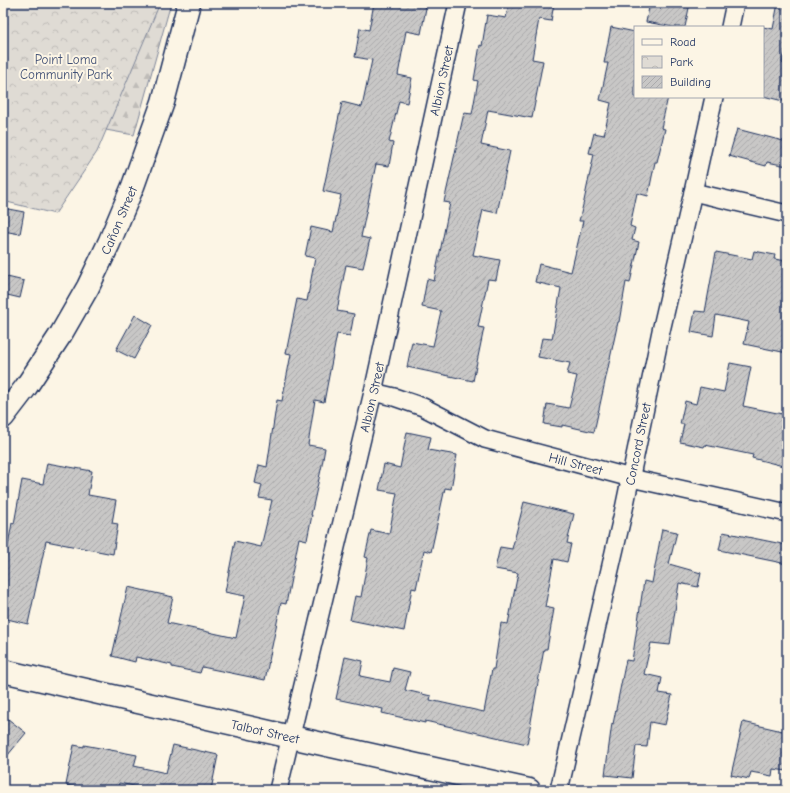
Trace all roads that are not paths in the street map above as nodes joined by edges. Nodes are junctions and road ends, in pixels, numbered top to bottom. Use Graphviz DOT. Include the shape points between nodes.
graph roads {
  1 [pos="189,3"];
  2 [pos="458,3"];
  3 [pos="735,3"];
  4 [pos="730,26"];
  5 [pos="714,98"];
  6 [pos="693,192"];
  7 [pos="787,214"];
  8 [pos="373,392"];
  9 [pos="3,417"];
  10 [pos="631,478"];
  11 [pos="787,513"];
  12 [pos="3,671"];
  13 [pos="291,737"];
  14 [pos="278,790"];
  15 [pos="529,790"];
  16 [pos="559,790"];
  1 -- 9 [label="main road, Cañon Street" via="163,102 133,186 109,243 61,334"];
  2 -- 8 [label="street, Albion Street"];
  3 -- 4 [label="street"];
  5 -- 6 [label="street, Concord Street"];
  6 -- 7 [label="street"];
  6 -- 10 [label="street, Concord Street"];
  8 -- 10 [label="street, Hill Street" via="423,407 485,439"];
  8 -- 13 [label="street, Albion Street"];
  10 -- 11 [label="street, Hill Street"];
  10 -- 16 [label="street, Concord Street"];
  12 -- 13 [label="main road, Talbot Street"];
  13 -- 14 [label="street, Albion Street"];
  13 -- 15 [label="main road, Talbot Street"];
}
